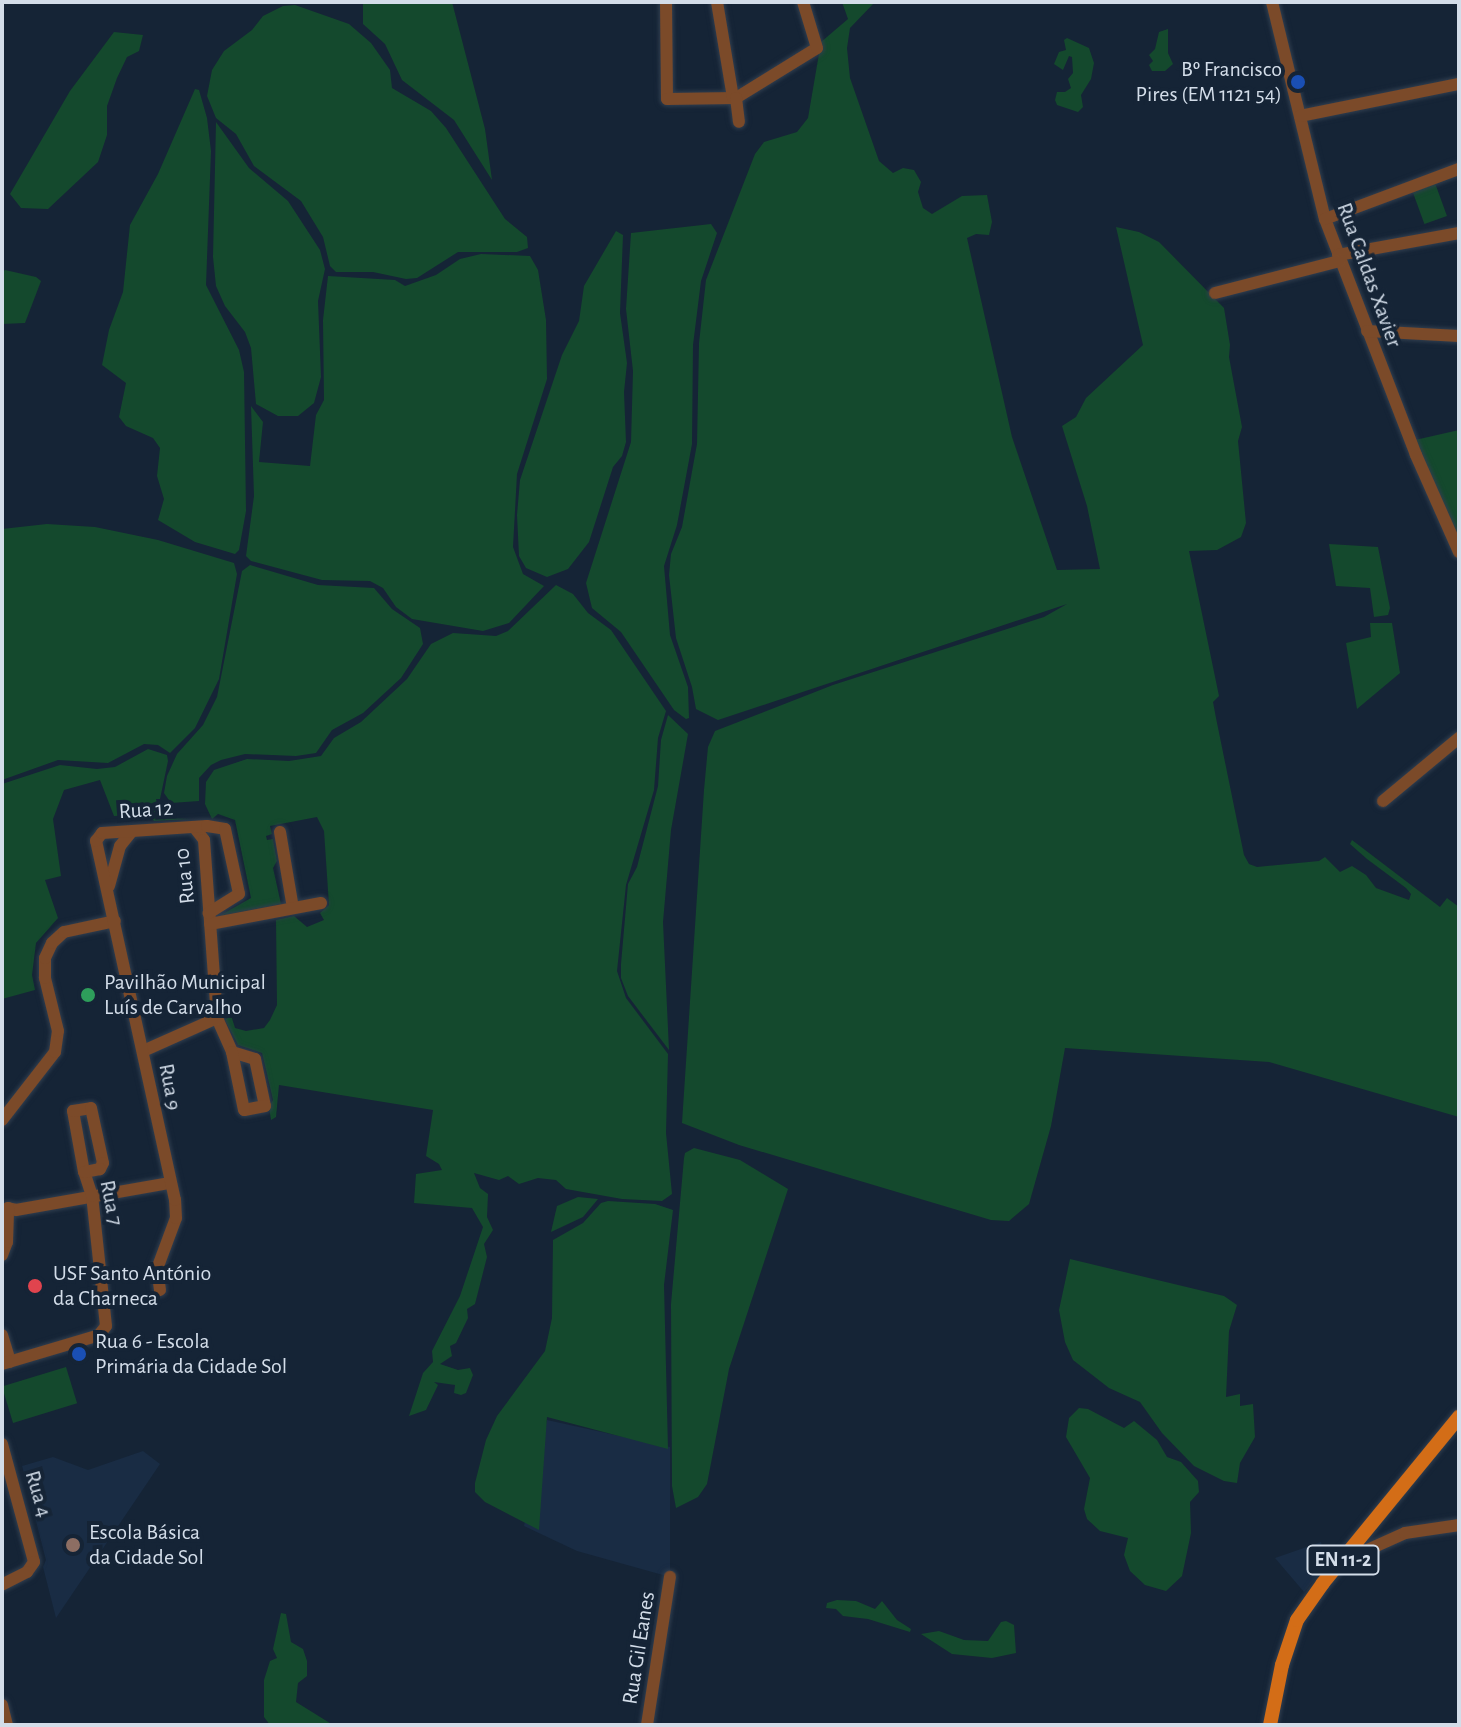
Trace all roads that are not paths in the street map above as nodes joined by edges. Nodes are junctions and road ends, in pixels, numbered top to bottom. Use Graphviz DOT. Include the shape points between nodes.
graph roads {
  1 [pos="666,2"];
  2 [pos="717,2"];
  3 [pos="803,2"];
  4 [pos="1272,2"];
  5 [pos="1459,84"];
  6 [pos="735,98"];
  7 [pos="1300,116"];
  8 [pos="739,122"];
  9 [pos="1459,169"];
  10 [pos="1325,219"];
  11 [pos="1459,233"];
  12 [pos="1339,258"];
  13 [pos="1215,293"];
  14 [pos="1367,331"];
  15 [pos="1459,336"];
  16 [pos="1459,552"];
  17 [pos="1459,738"];
  18 [pos="1383,801"];
  19 [pos="194,827"];
  20 [pos="132,831"];
  21 [pos="280,832"];
  22 [pos="102,833"];
  23 [pos="108,889"];
  24 [pos="321,903"];
  25 [pos="293,908"];
  26 [pos="210,918"];
  27 [pos="115,921"];
  28 [pos="217,1018"];
  29 [pos="143,1051"];
  30 [pos="232,1052"];
  31 [pos="2,1120"];
  32 [pos="84,1172"];
  33 [pos="169,1183"];
  34 [pos="92,1196"];
  35 [pos="5,1204"];
  36 [pos="2,1255"];
  37 [pos="160,1290"];
  38 [pos="2,1335"];
  39 [pos="6,1363"];
  40 [pos="1459,1417"];
  41 [pos="2,1444"];
  42 [pos="4,1459"];
  43 [pos="1459,1525"];
  44 [pos="1352,1548"];
  45 [pos="670,1577"];
  46 [pos="2,1585"];
  47 [pos="2,1705"];
  48 [pos="7,1725"];
  49 [pos="647,1725"];
  50 [pos="1270,1725"];
  1 -- 6 [label="street" via="667,99"];
  2 -- 6 [label="street"];
  3 -- 6 [label="street" via="817,48"];
  4 -- 7 [label="street, Rua Caldas Xavier"];
  5 -- 7 [label="street"];
  6 -- 8 [label="street"];
  7 -- 10 [label="street, Rua Caldas Xavier"];
  9 -- 10 [label="street"];
  10 -- 12 [label="street, Rua Caldas Xavier"];
  11 -- 12 [label="street"];
  12 -- 13 [label="street"];
  12 -- 14 [label="street, Rua Caldas Xavier"];
  14 -- 15 [label="street"];
  14 -- 16 [label="street, Rua Caldas Xavier"];
  17 -- 18 [label="street"];
  19 -- 20 [label="street, Rua 12"];
  19 -- 26 [label="street, Rua 10" via="204,840"];
  19 -- 26 [label="street, Rua 10" via="225,829 239,894"];
  20 -- 22 [label="street, Rua 12"];
  20 -- 23 [label="street, Rua 9" via="120,846"];
  21 -- 25 [label="street"];
  22 -- 23 [label="street, Rua 9" via="96,841"];
  23 -- 27 [label="street, Rua 9"];
  24 -- 25 [label="street, Rua 10"];
  25 -- 26 [label="street, Rua 10"];
  26 -- 28 [label="street, Rua 10"];
  27 -- 29 [label="street, Rua 9"];
  27 -- 31 [label="street" via="64,932 52,943 45,978 58,1031 55,1052"];
  28 -- 29 [label="street"];
  28 -- 30 [label="street, Rua 10"];
  29 -- 33 [label="street, Rua 9"];
  30 -- 30 [label="street, Rua 10" via="255,1059 265,1106 244,1110"];
  32 -- 32 [label="street, Rua 7" via="100,1169 103,1163 91,1108 73,1111"];
  32 -- 34 [label="street, Rua 7"];
  33 -- 34 [label="street"];
  33 -- 37 [label="street, Rua 9" via="176,1218 157,1269"];
  34 -- 35 [label="street" via="16,1210"];
  34 -- 39 [label="street, Rua 7" via="107,1318 99,1335"];
  35 -- 36 [label="street" via="8,1236"];
  38 -- 39 [label="street"];
  40 -- 44 [label="main road, EN 11-2"];
  41 -- 42 [label="street, Rua 4"];
  42 -- 46 [label="street, Rua 4" via="34,1562 27,1572"];
  43 -- 44 [label="street" via="1405,1533 1365,1551"];
  44 -- 50 [label="main road, EN 11-2" via="1297,1620"];
  45 -- 49 [label="street, Rua Gil Eanes"];
  47 -- 48 [label="street"];
}
